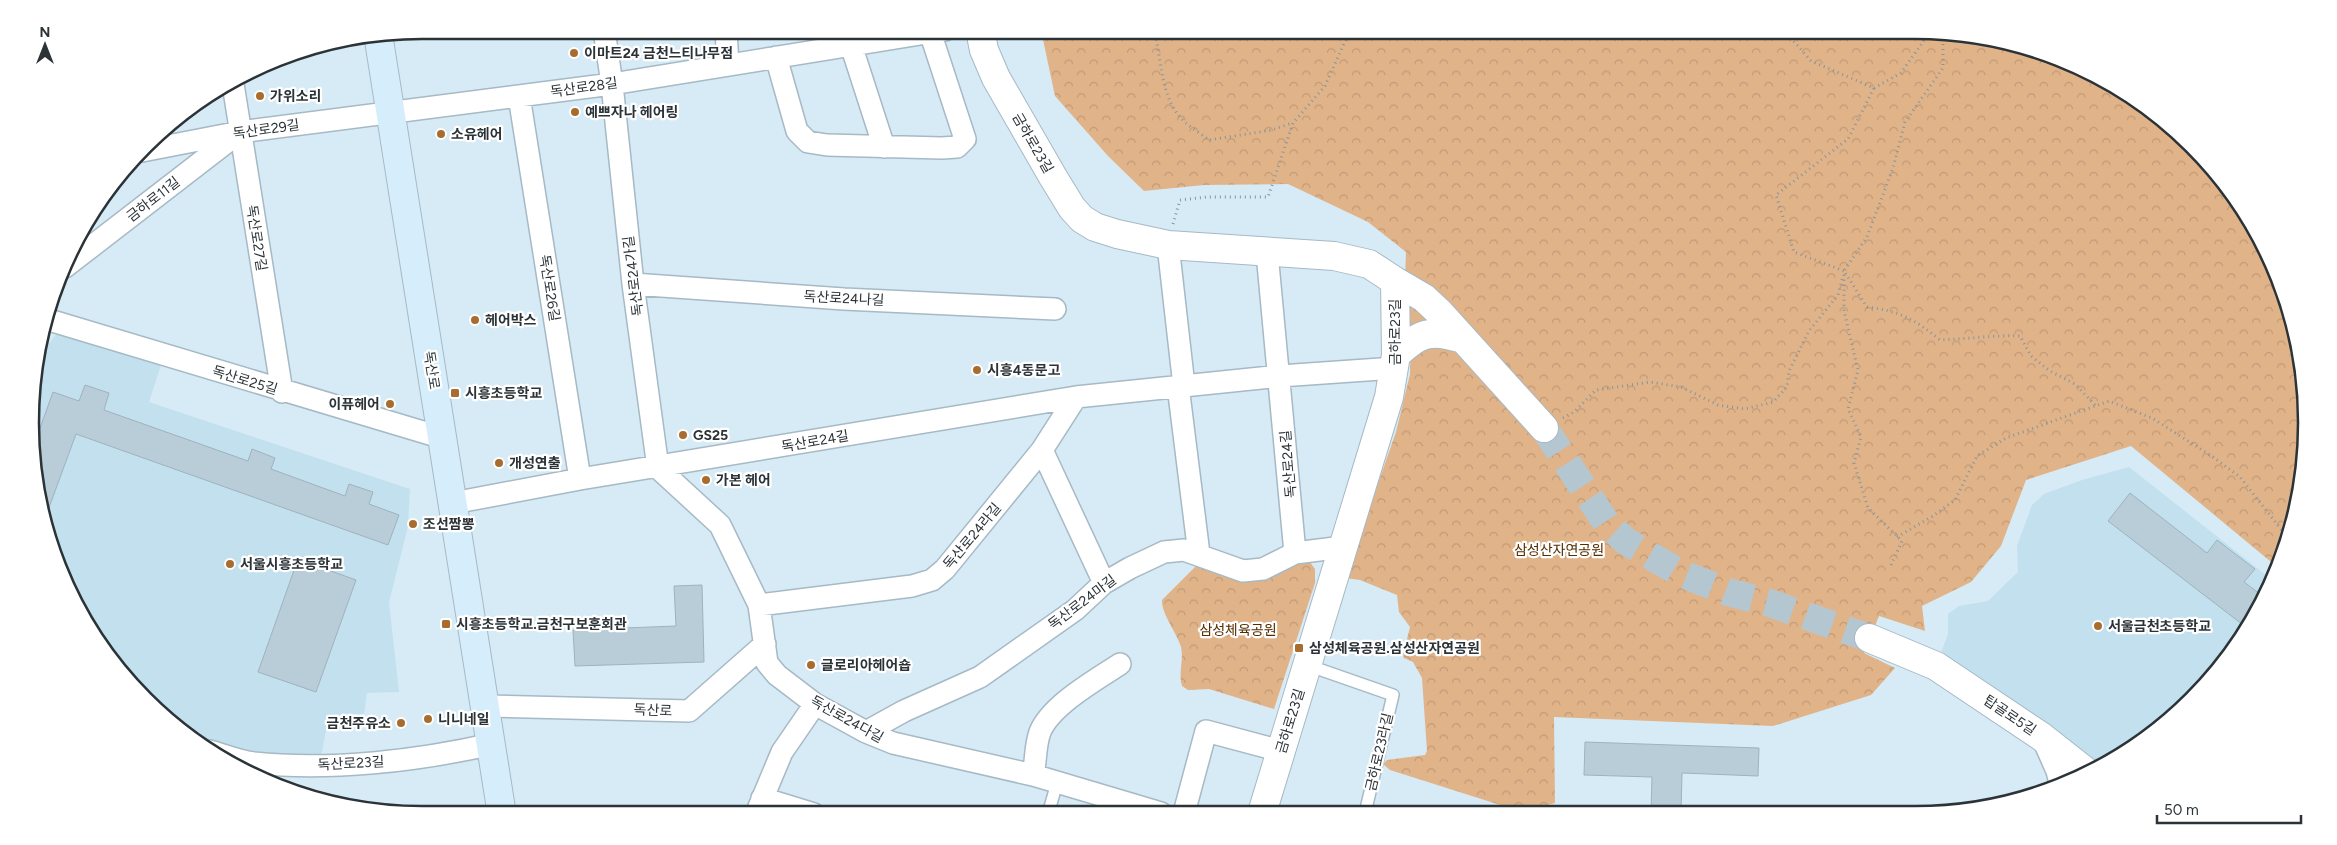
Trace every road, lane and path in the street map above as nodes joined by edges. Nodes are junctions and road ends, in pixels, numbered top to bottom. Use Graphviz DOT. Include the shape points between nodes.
graph roads {
  1 [pos="605,39"];
  2 [pos="727,39"];
  3 [pos="847,39"];
  4 [pos="851,39"];
  5 [pos="940,39"];
  6 [pos="982,39"];
  7 [pos="1156,39"];
  8 [pos="1346,39"];
  9 [pos="1792,39"];
  10 [pos="1925,39"];
  11 [pos="1943,40"];
  12 [pos="379,41"];
  13 [pos="776,57"];
  14 [pos="728,65"];
  15 [pos="612,84"];
  16 [pos="1874,88"];
  17 [pos="234,89"];
  18 [pos="519,96"];
  19 [pos="391,114"];
  20 [pos="1292,123"];
  21 [pos="240,132"];
  22 [pos="884,146"];
  23 [pos="153,149"];
  24 [pos="1168,245"];
  25 [pos="1267,252"];
  26 [pos="75,259"];
  27 [pos="1844,271"];
  28 [pos="1395,280"];
  29 [pos="633,284"];
  30 [pos="1055,309"];
  31 [pos="53,321"];
  32 [pos="1463,339"];
  33 [pos="1396,361"];
  34 [pos="1280,376"];
  35 [pos="1181,386"];
  36 [pos="282,392"];
  37 [pos="1076,397"];
  38 [pos="2096,406"];
  39 [pos="1544,428"];
  40 [pos="443,438"];
  41 [pos="1042,450"];
  42 [pos="658,468"];
  43 [pos="580,479"];
  44 [pos="453,503"];
  45 [pos="2282,531"];
  46 [pos="1897,537"];
  47 [pos="1343,546"];
  48 [pos="1295,553"];
  49 [pos="1200,554"];
  50 [pos="1891,565"];
  51 [pos="1104,583"];
  52 [pos="759,605"];
  53 [pos="1869,638"];
  54 [pos="765,644"];
  55 [pos="1120,664"];
  56 [pos="1307,665"];
  57 [pos="815,704"];
  58 [pos="486,706"];
  59 [pos="866,732"];
  60 [pos="2042,737"];
  61 [pos="492,744"];
  62 [pos="1281,751"];
  63 [pos="251,766"];
  64 [pos="2081,768"];
  65 [pos="1033,775"];
  66 [pos="2059,778"];
  67 [pos="1057,783"];
  68 [pos="501,806"];
  69 [pos="759,806"];
  70 [pos="1050,806"];
  71 [pos="1119,806"];
  72 [pos="1186,806"];
  73 [pos="1264,806"];
  74 [pos="1370,806"];
  1 -- 15 [label="street, 독산로24가길"];
  2 -- 14 [label="street"];
  3 -- 13 [label="street, 독산로28길"];
  4 -- 22 [label="street"];
  5 -- 22 [label="street, 독산로28길" via="965,139 958,146 942,148"];
  6 -- 24 [label="street, 금하로23길" via="996,78 1072,208 1095,227"];
  7 -- 20 [label="path" via="1165,92 1181,118 1209,140 1272,130"];
  8 -- 20 [label="path" via="1324,86"];
  9 -- 16 [label="path" via="1811,61"];
  10 -- 16 [label="path" via="1901,73"];
  11 -- 27 [label="path" via="1943,68 1905,122 1893,168 1867,237"];
  12 -- 19 [label="main road, 독산로"];
  13 -- 14 [label="street, 독산로28길"];
  13 -- 22 [label="street, 독산로28길" via="797,131 808,142"];
  14 -- 15 [label="street, 독산로28길"];
  15 -- 18 [label="street, 독산로28길"];
  15 -- 29 [label="street, 독산로24가길"];
  16 -- 27 [label="path" via="1848,139 1776,195 1794,252"];
  17 -- 21 [label="street, 독산로27길"];
  18 -- 19 [label="street, 독산로28길"];
  18 -- 43 [label="street, 독산로26길"];
  19 -- 21 [label="street, 독산로29길"];
  19 -- 40 [label="main road, 독산로"];
  20 -- 24 [label="path" via="1268,197 1180,200"];
  21 -- 23 [label="street, 독산로29길"];
  21 -- 26 [label="street, 금하로11길"];
  21 -- 36 [label="street, 독산로27길"];
  24 -- 25 [label="street, 금하로23길"];
  24 -- 35 [label="street"];
  25 -- 28 [label="street, 금하로23길" via="1334,256 1369,264"];
  25 -- 34 [label="street, 독산로24길"];
  27 -- 38 [label="path" via="1867,307 1892,310 1921,325 1940,340 2020,336 2032,356 2074,384"];
  27 -- 39 [label="path" via="1838,294 1809,331 1789,370 1787,387 1773,402 1745,409 1718,405 1681,387 1650,382 1596,390 1574,412"];
  27 -- 46 [label="path" via="1844,311 1858,370 1848,409 1862,437 1854,463 1868,508"];
  28 -- 32 [label="street" via="1424,298"];
  28 -- 33 [label="street, 금하로23길"];
  29 -- 30 [label="street, 독산로24나길"];
  29 -- 42 [label="street, 독산로24가길"];
  31 -- 36 [label="street, 독산로25길"];
  32 -- 33 [label="street" via="1445,333 1426,334 1414,338"];
  32 -- 39 [label="street"];
  33 -- 34 [label="street, 독산로24길"];
  33 -- 47 [label="street, 금하로23길" via="1389,397"];
  34 -- 35 [label="street, 독산로24길"];
  34 -- 48 [label="street, 독산로24길"];
  35 -- 37 [label="street, 독산로24길"];
  35 -- 49 [label="street"];
  36 -- 40 [label="street, 독산로25길"];
  37 -- 41 [label="street, 독산로24라길"];
  37 -- 42 [label="street, 독산로24길"];
  38 -- 45 [label="path" via="2108,401 2138,411 2213,457 2240,477"];
  38 -- 46 [label="path" via="2006,438 1977,456 1955,500"];
  40 -- 44 [label="main road, 독산로"];
  41 -- 51 [label="street"];
  41 -- 52 [label="street, 독산로24라길" via="945,569 932,580 912,586"];
  42 -- 43 [label="street, 독산로24길"];
  42 -- 52 [label="street, 독산로24다길" via="720,524"];
  43 -- 44 [label="street, 독산로24길"];
  44 -- 58 [label="main road, 독산로"];
  46 -- 50 [label="path" via="1902,541"];
  47 -- 48 [label="street, 독산로24마길"];
  47 -- 56 [label="street, 금하로23길"];
  48 -- 49 [label="street, 독산로24마길" via="1263,569 1243,571"];
  49 -- 51 [label="street, 독산로24마길" via="1184,550 1164,552"];
  51 -- 59 [label="street, 독산로24마길" via="1075,610 980,677"];
  52 -- 54 [label="street, 독산로24다길"];
  53 -- 60 [label="street, 탑골로5길" via="1936,666"];
  54 -- 57 [label="street, 독산로24다길" via="767,663 777,675"];
  54 -- 58 [label="street, 독산로" via="689,711"];
  55 -- 65 [label="street" via="1050,716 1040,733"];
  56 -- 62 [label="street, 금하로23길"];
  56 -- 74 [label="lane, 금하로23라길" via="1393,695"];
  57 -- 59 [label="street, 독산로24다길"];
  57 -- 69 [label="street" via="782,752"];
  58 -- 61 [label="main road, 독산로"];
  59 -- 65 [label="street, 독산로24다길" via="892,744"];
  60 -- 64 [label="street"];
  60 -- 66 [label="street, 탑골로5길"];
  61 -- 63 [label="street, 독산로23길" via="448,754 397,760"];
  61 -- 68 [label="main road, 독산로"];
  62 -- 72 [label="street" via="1206,731"];
  62 -- 73 [label="street, 금하로23길"];
  65 -- 67 [label="street, 독산로24다길"];
  67 -- 70 [label="lane"];
  67 -- 71 [label="street, 독산로24다길"];
}
